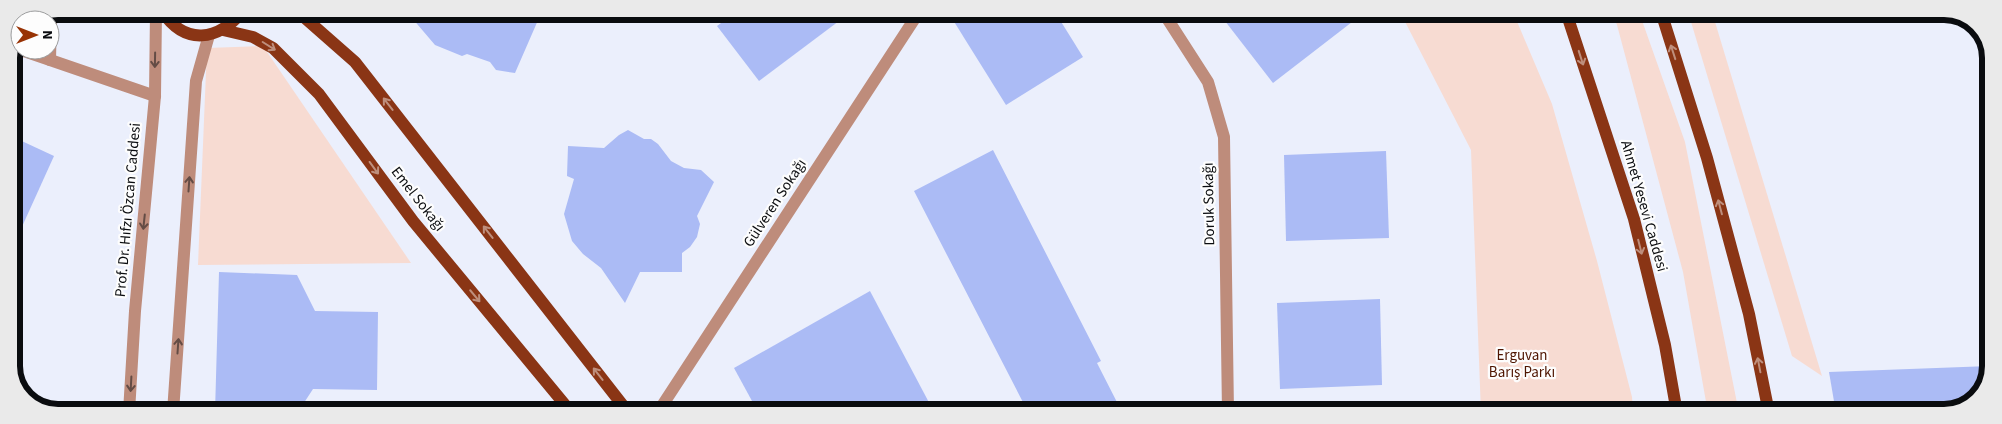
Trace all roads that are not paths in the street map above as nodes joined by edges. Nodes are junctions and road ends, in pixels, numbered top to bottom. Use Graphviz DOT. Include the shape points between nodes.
graph roads {
  1 [pos="156,20"];
  2 [pos="168,20"];
  3 [pos="236,20"];
  4 [pos="306,20"];
  5 [pos="914,20"];
  6 [pos="1167,20"];
  7 [pos="1569,20"];
  8 [pos="1664,20"];
  9 [pos="223,30"];
  10 [pos="209,35"];
  11 [pos="50,60"];
  12 [pos="155,96"];
  13 [pos="129,404"];
  14 [pos="174,404"];
  15 [pos="564,404"];
  16 [pos="622,404"];
  17 [pos="663,404"];
  18 [pos="1228,404"];
  19 [pos="1675,404"];
  20 [pos="1767,404"];
  1 -- 12 [label="street, Prof. Dr. Hıfzı Özcan Caddesi, one-way"];
  2 -- 10 [label="main road" via="181,31"];
  3 -- 9 [label="main road"];
  16 -- 4 [label="main road, one-way" via="355,62"];
  5 -- 17 [label="street, Gülveren Sokağı"];
  6 -- 18 [label="street, Doruk Sokağı" via="1208,82 1224,137"];
  7 -- 19 [label="main road, Ahmet Yesevi Caddesi, one-way" via="1634,219 1665,345"];
  20 -- 8 [label="main road, one-way" via="1749,314 1707,158"];
  9 -- 10 [label="main road"];
  9 -- 15 [label="main road, Emel Sokağı, one-way" via="253,37 274,48 319,94 413,221"];
  14 -- 10 [label="street, one-way" via="196,81"];
  11 -- 12 [label="street"];
  12 -- 13 [label="street, Prof. Dr. Hıfzı Özcan Caddesi, one-way"];
}
